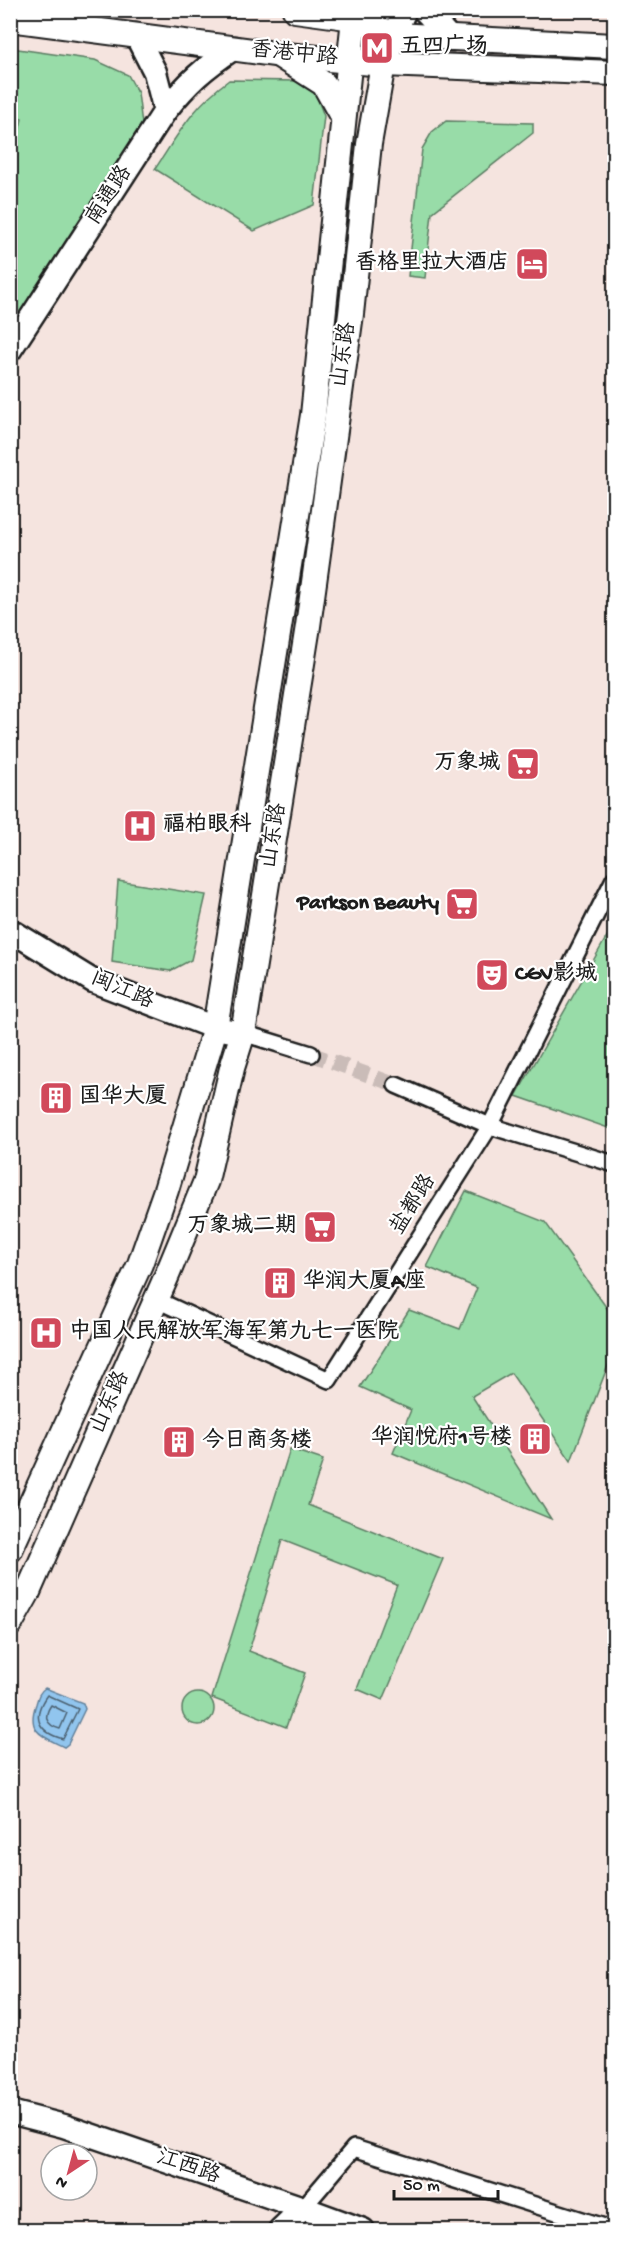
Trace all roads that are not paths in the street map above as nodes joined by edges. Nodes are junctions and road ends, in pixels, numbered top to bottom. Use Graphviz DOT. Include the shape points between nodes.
graph roads {
  1 [pos="295,10"];
  2 [pos="405,10"];
  3 [pos="424,10"];
  4 [pos="354,14"];
  5 [pos="10,19"];
  6 [pos="136,35"];
  7 [pos="394,35"];
  8 [pos="451,39"];
  9 [pos="615,46"];
  10 [pos="234,48"];
  11 [pos="275,54"];
  12 [pos="350,61"];
  13 [pos="383,64"];
  14 [pos="615,73"];
  15 [pos="165,111"];
  16 [pos="343,118"];
  17 [pos="10,350"];
  18 [pos="615,879"];
  19 [pos="10,930"];
  20 [pos="215,1028"];
  21 [pos="243,1033"];
  22 [pos="311,1054"];
  23 [pos="396,1085"];
  24 [pos="490,1126"];
  25 [pos="615,1164"];
  26 [pos="157,1300"];
  27 [pos="10,1550"];
  28 [pos="10,1624"];
  29 [pos="10,2112"];
  30 [pos="303,2208"];
  31 [pos="280,2230"];
  32 [pos="363,2230"];
  33 [pos="615,2230"];
  1 -- 4 [label="main road, 香港中路"];
  2 -- 7 [label="street, 山东路"];
  3 -- 8 [label="street"];
  4 -- 7 [label="main road, 香港中路"];
  4 -- 12 [label="main road, 山东路"];
  5 -- 6 [label="main road, 香港中路"];
  6 -- 10 [label="main road, 香港中路"];
  6 -- 15 [label="street" via="155,72"];
  7 -- 8 [label="main road, 香港中路"];
  7 -- 13 [label="main road, 山东路"];
  8 -- 9 [label="main road, 香港中路"];
  10 -- 11 [label="main road, 香港中路"];
  10 -- 15 [label="street, 南通路" via="198,73"];
  11 -- 12 [label="main road, 香港中路"];
  11 -- 16 [label="main road" via="324,84"];
  12 -- 13 [label="main road, 香港中路"];
  12 -- 16 [label="main road, 山东路"];
  13 -- 14 [label="main road, 香港中路"];
  13 -- 21 [label="main road, 山东路" via="369,144 351,314 308,626"];
  15 -- 17 [label="street, 南通路"];
  16 -- 20 [label="main road, 山东路" via="313,415"];
  18 -- 24 [label="street, 盐都路"];
  19 -- 20 [label="street, 闽江路" via="93,981"];
  20 -- 21 [label="street, 闽江路"];
  20 -- 27 [label="main road, 山东路" via="140,1264"];
  21 -- 22 [label="street"];
  21 -- 26 [label="main road, 山东路" via="206,1180"];
  23 -- 24 [label="street"];
  24 -- 25 [label="street"];
  24 -- 26 [label="street, 盐都路" via="329,1380"];
  26 -- 28 [label="main road, 山东路" via="28,1592"];
  29 -- 30 [label="street, 江西路" via="64,2126"];
  30 -- 31 [label="street"];
  30 -- 32 [label="street, 江西路"];
  30 -- 33 [label="street" via="354,2148"];
}
